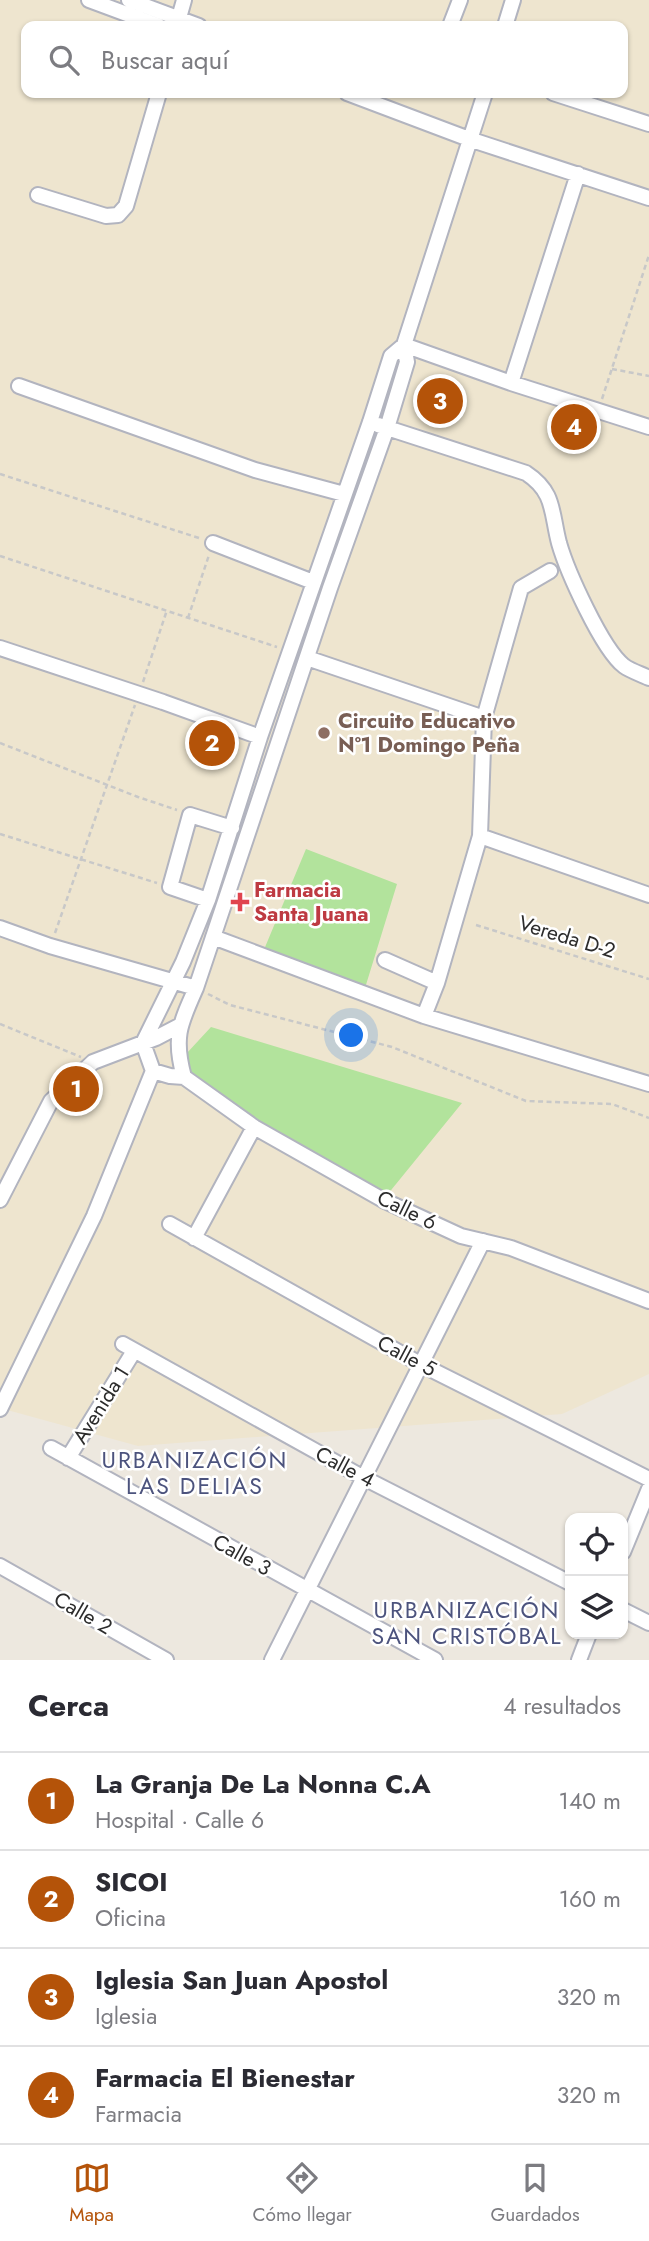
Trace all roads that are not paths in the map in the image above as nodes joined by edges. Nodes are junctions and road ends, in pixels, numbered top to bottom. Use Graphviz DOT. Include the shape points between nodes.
graph roads {
  1 [pos="89,0"];
  2 [pos="129,0"];
  3 [pos="184,0"];
  4 [pos="460,0"];
  5 [pos="513,0"];
  6 [pos="146,21"];
  7 [pos="176,21"];
  8 [pos="178,21"];
  9 [pos="452,21"];
  10 [pos="507,21"];
  11 [pos="158,98"];
  12 [pos="360,98"];
  13 [pos="388,98"];
  14 [pos="483,98"];
  15 [pos="568,98"];
  16 [pos="649,124"];
  17 [pos="469,139"];
  18 [pos="578,174"];
  19 [pos="38,195"];
  20 [pos="649,198"];
  21 [pos="404,345"];
  22 [pos="511,383"];
  23 [pos="19,386"];
  24 [pos="370,422"];
  25 [pos="649,427"];
  26 [pos="387,428"];
  27 [pos="344,494"];
  28 [pos="213,543"];
  29 [pos="550,571"];
  30 [pos="313,582"];
  31 [pos="0,648"];
  32 [pos="307,658"];
  33 [pos="649,678"];
  34 [pos="484,718"];
  35 [pos="260,737"];
  36 [pos="232,828"];
  37 [pos="480,836"];
  38 [pos="649,895"];
  39 [pos="208,900"];
  40 [pos="0,928"];
  41 [pos="213,937"];
  42 [pos="385,961"];
  43 [pos="174,982"];
  44 [pos="437,984"];
  45 [pos="196,988"];
  46 [pos="424,1016"];
  47 [pos="179,1026"];
  48 [pos="143,1043"];
  49 [pos="153,1070"];
  50 [pos="184,1077"];
  51 [pos="649,1084"];
  52 [pos="254,1126"];
  53 [pos="0,1200"];
  54 [pos="170,1224"];
  55 [pos="194,1238"];
  56 [pos="483,1241"];
  57 [pos="649,1301"];
  58 [pos="129,1348"];
  59 [pos="422,1365"];
  60 [pos="0,1409"];
  61 [pos="51,1448"];
  62 [pos="68,1458"];
  63 [pos="365,1478"];
  64 [pos="649,1479"];
  65 [pos="649,1489"];
  66 [pos="628,1540"];
  67 [pos="0,1566"];
  68 [pos="565,1580"];
  69 [pos="307,1591"];
  70 [pos="628,1612"];
  71 [pos="649,1623"];
  72 [pos="587,1639"];
  73 [pos="166,1660"];
  74 [pos="272,1660"];
  75 [pos="435,1660"];
  76 [pos="579,1660"];
  1 -- 6 [label="street"];
  2 -- 7 [label="street"];
  3 -- 8 [label="street"];
  4 -- 9 [label="street"];
  5 -- 10 [label="street"];
  11 -- 19 [label="street" via="126,206 118,215 106,216"];
  12 -- 17 [label="street"];
  13 -- 17 [label="street" via="460,126"];
  14 -- 17 [label="street"];
  15 -- 16 [label="street"];
  17 -- 18 [label="street"];
  17 -- 21 [label="street"];
  18 -- 20 [label="street"];
  18 -- 22 [label="street"];
  21 -- 22 [label="street"];
  21 -- 24 [label="street" via="391,356"];
  21 -- 26 [label="street" via="407,362"];
  22 -- 25 [label="street"];
  23 -- 27 [label="street" via="255,470"];
  24 -- 26 [label="street"];
  24 -- 27 [label="street"];
  26 -- 32 [label="street"];
  26 -- 33 [label="street" via="526,472 539,481 550,500 559,543 579,596 614,655 625,667"];
  27 -- 30 [label="street"];
  28 -- 30 [label="street"];
  29 -- 34 [label="street" via="521,588"];
  30 -- 35 [label="street"];
  31 -- 35 [label="street"];
  32 -- 34 [label="street"];
  32 -- 41 [label="street"];
  34 -- 37 [label="street"];
  35 -- 36 [label="street"];
  36 -- 39 [label="street"];
  36 -- 39 [label="street" via="190,815 170,887"];
  37 -- 38 [label="street"];
  37 -- 44 [label="street"];
  39 -- 43 [label="street"];
  40 -- 43 [label="street"];
  41 -- 45 [label="street"];
  41 -- 46 [label="street"];
  42 -- 44 [label="street"];
  43 -- 45 [label="street"];
  43 -- 48 [label="street"];
  44 -- 46 [label="street"];
  45 -- 47 [label="street"];
  46 -- 51 [label="street"];
  47 -- 48 [label="street"];
  47 -- 50 [label="street" via="178,1055"];
  48 -- 49 [label="street"];
  48 -- 53 [label="street" via="93,1062 51,1101"];
  49 -- 50 [label="street"];
  49 -- 60 [label="street" via="94,1216"];
  50 -- 52 [label="street, Calle 6"];
  52 -- 55 [label="street"];
  52 -- 56 [label="street, Calle 6" via="383,1200 461,1236"];
  54 -- 55 [label="street, Calle 5"];
  55 -- 59 [label="street, Calle 5"];
  56 -- 57 [label="street, Calle 6"];
  56 -- 59 [label="street"];
  58 -- 62 [label="street, Avenida 1"];
  58 -- 63 [label="street, Calle 4"];
  59 -- 63 [label="street"];
  59 -- 64 [label="street, Calle 5"];
  61 -- 62 [label="street, Calle 3"];
  62 -- 69 [label="street, Calle 3"];
  63 -- 68 [label="street, Calle 4"];
  63 -- 69 [label="street"];
  65 -- 66 [label="street"];
  67 -- 73 [label="street, Calle 2"];
  69 -- 74 [label="street"];
  69 -- 75 [label="street, Calle 3"];
  70 -- 71 [label="street"];
  72 -- 76 [label="street"];
}
